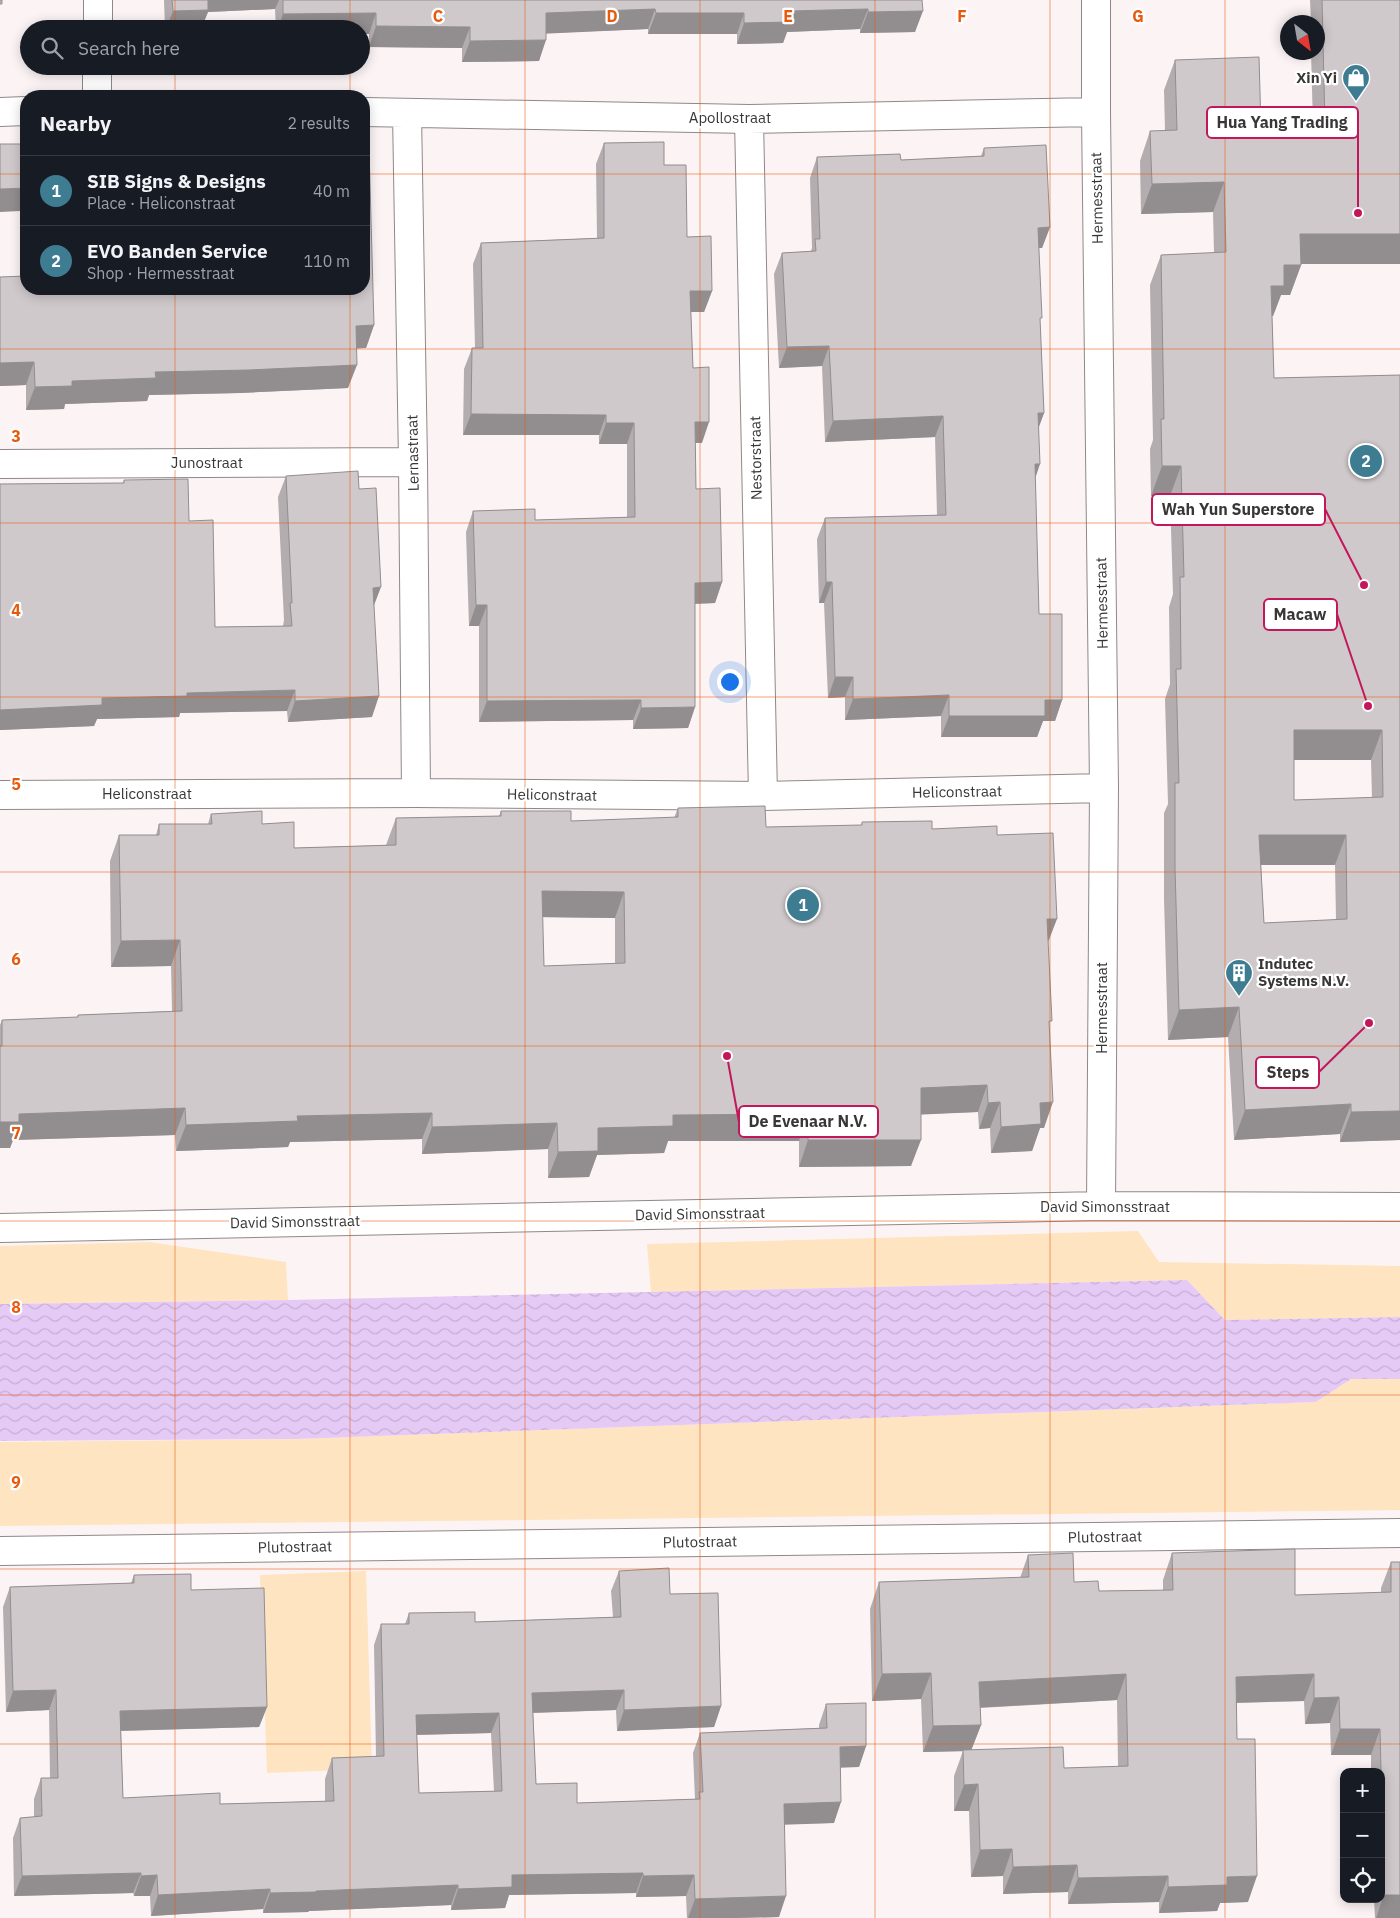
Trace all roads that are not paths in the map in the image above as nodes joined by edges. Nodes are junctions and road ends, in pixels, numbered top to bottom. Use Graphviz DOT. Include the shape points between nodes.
graph roads {
  1 [pos="98,0"];
  2 [pos="1096,0"];
  3 [pos="98,20"];
  4 [pos="97,75"];
  5 [pos="96,90"];
  6 [pos="20,111"];
  7 [pos="0,112"];
  8 [pos="370,112"];
  9 [pos="1096,112"];
  10 [pos="407,113"];
  11 [pos="749,119"];
  12 [pos="413,462"];
  13 [pos="0,464"];
  14 [pos="1104,788"];
  15 [pos="416,793"];
  16 [pos="0,795"];
  17 [pos="763,796"];
  18 [pos="1101,1206"];
  19 [pos="1400,1207"];
  20 [pos="0,1228"];
  21 [pos="1400,1533"];
  22 [pos="0,1551"];
  1 -- 3 [label="street"];
  2 -- 9 [label="street, Hermesstraat"];
  4 -- 5 [label="street"];
  6 -- 7 [label="street"];
  8 -- 10 [label="street, Apollostraat"];
  9 -- 11 [label="street, Apollostraat"];
  9 -- 14 [label="street, Hermesstraat"];
  10 -- 11 [label="street, Apollostraat"];
  10 -- 12 [label="street, Lernastraat"];
  11 -- 17 [label="street, Nestorstraat"];
  12 -- 13 [label="street, Junostraat"];
  12 -- 15 [label="street, Lernastraat"];
  14 -- 17 [label="street, Heliconstraat"];
  14 -- 18 [label="street, Hermesstraat"];
  15 -- 16 [label="street, Heliconstraat"];
  15 -- 17 [label="street, Heliconstraat"];
  18 -- 19 [label="street, David Simonsstraat"];
  18 -- 20 [label="street, David Simonsstraat"];
  21 -- 22 [label="street, Plutostraat"];
}
